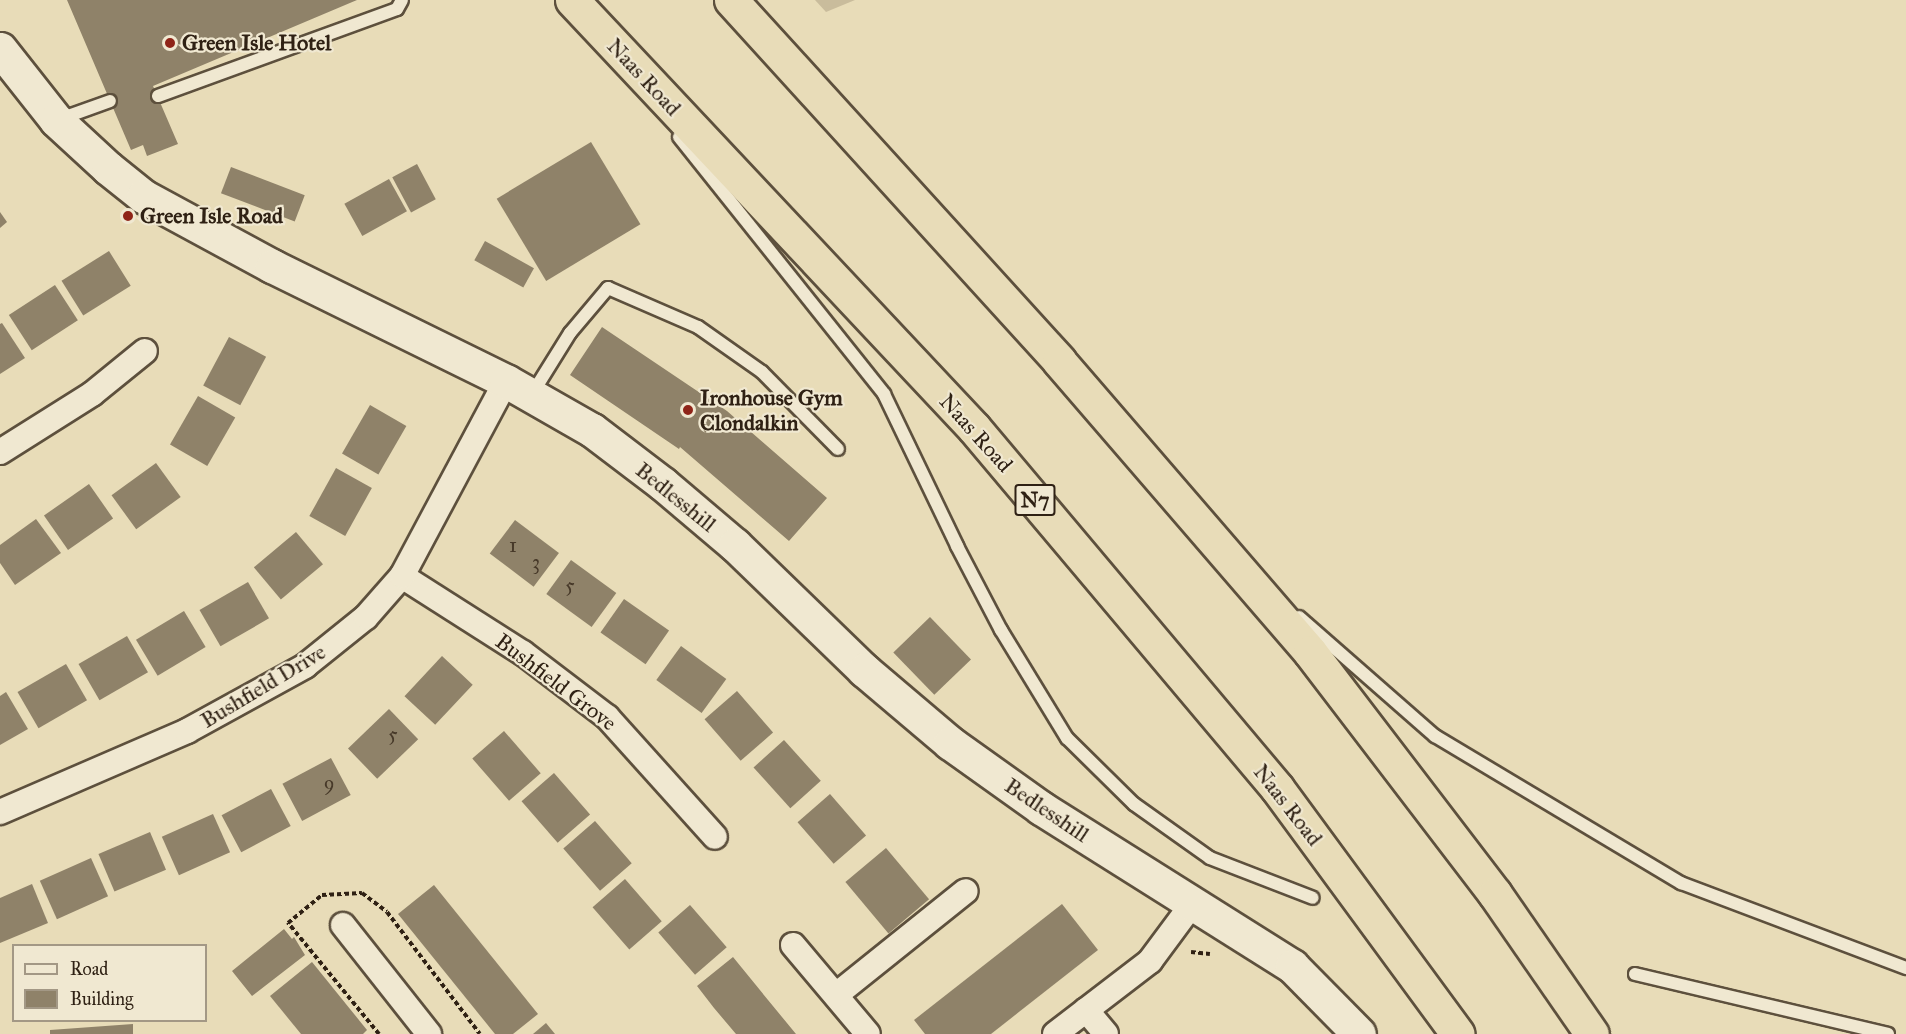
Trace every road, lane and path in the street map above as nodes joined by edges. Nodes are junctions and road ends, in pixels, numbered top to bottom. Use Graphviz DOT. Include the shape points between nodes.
graph roads {
  1 [pos="402,0"];
  2 [pos="572,0"];
  3 [pos="731,0"];
  4 [pos="0,49"];
  5 [pos="158,96"];
  6 [pos="110,101"];
  7 [pos="56,120"];
  8 [pos="672,127"];
  9 [pos="145,351"];
  10 [pos="518,388"];
  11 [pos="838,449"];
  12 [pos="0,452"];
  13 [pos="1228,555"];
  14 [pos="402,576"];
  15 [pos="0,812"];
  16 [pos="715,837"];
  17 [pos="966,891"];
  18 [pos="1313,898"];
  19 [pos="1193,903"];
  20 [pos="343,926"];
  21 [pos="793,945"];
  22 [pos="1906,968"];
  23 [pos="1635,974"];
  24 [pos="836,995"];
  25 [pos="1086,1010"];
  26 [pos="429,1034"];
  27 [pos="868,1034"];
  28 [pos="1055,1034"];
  29 [pos="1106,1034"];
  30 [pos="1359,1034"];
  31 [pos="1458,1034"];
  32 [pos="1592,1034"];
  33 [pos="1888,1034"];
  1 -- 5 [label="lane" via="397,9"];
  2 -- 31 [label="highway, Naas Road / N7" via="974,428 1277,788"];
  3 -- 13 [label="highway" via="1059,361"];
  4 -- 7 [label="street, Bedlesshill"];
  6 -- 7 [label="lane"];
  7 -- 10 [label="street, Bedlesshill" via="144,196 220,240"];
  8 -- 18 [label="lane" via="884,394 1001,630 1068,738 1134,804 1210,858"];
  9 -- 12 [label="street" via="92,394"];
  10 -- 11 [label="lane" via="608,288 698,327 762,372"];
  10 -- 14 [label="street, Bushfield Drive"];
  10 -- 19 [label="street, Bedlesshill" via="592,430 663,484 735,545 864,670 950,743 1041,808"];
  13 -- 22 [label="lane" via="1435,736 1681,883"];
  13 -- 32 [label="highway" via="1310,652 1495,894"];
  14 -- 15 [label="street, Bushfield Drive" via="366,617 305,666 187,731"];
  14 -- 16 [label="street, Bushfield Grove" via="523,653 607,717"];
  17 -- 24 [label="street"];
  19 -- 25 [label="street" via="1150,961"];
  19 -- 30 [label="street" via="1292,966"];
  20 -- 26 [label="street"];
  21 -- 24 [label="street"];
  23 -- 33 [label="lane"];
  24 -- 27 [label="street"];
  25 -- 28 [label="street"];
  25 -- 29 [label="street"];
}
